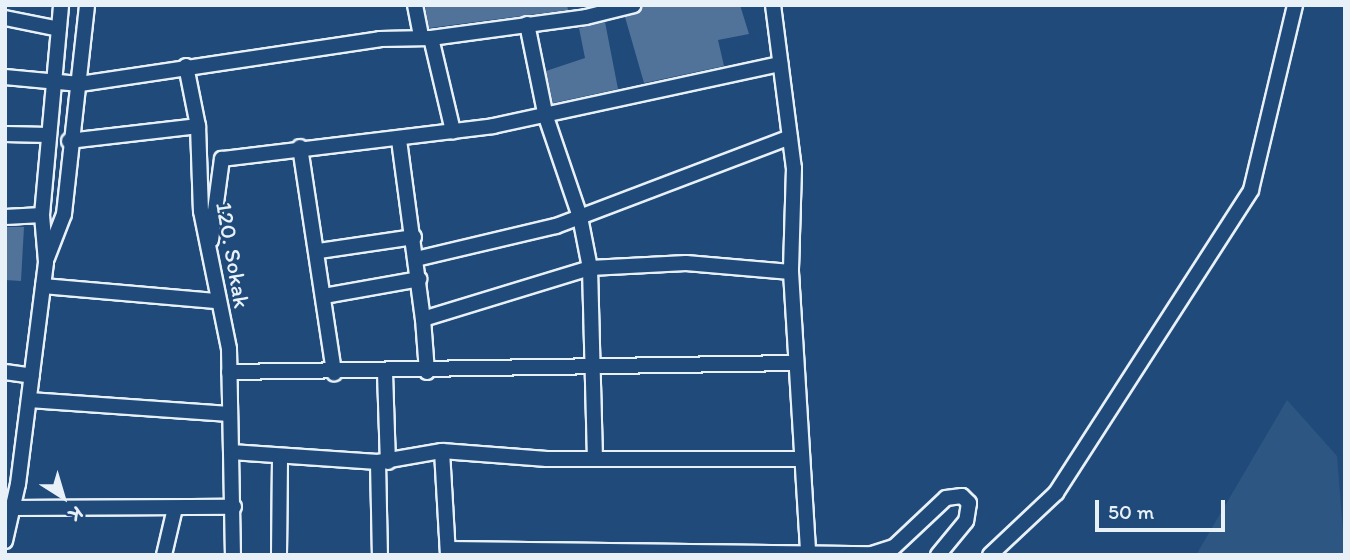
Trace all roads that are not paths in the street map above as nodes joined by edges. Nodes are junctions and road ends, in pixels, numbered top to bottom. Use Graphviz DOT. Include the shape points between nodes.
graph roads {
  1 [pos="61,5"];
  2 [pos="87,5"];
  3 [pos="415,5"];
  4 [pos="634,5"];
  5 [pos="773,5"];
  6 [pos="1295,5"];
  7 [pos="5,18"];
  8 [pos="527,24"];
  9 [pos="59,29"];
  10 [pos="426,37"];
  11 [pos="779,64"];
  12 [pos="186,66"];
  13 [pos="5,78"];
  14 [pos="80,84"];
  15 [pos="54,85"];
  16 [pos="546,117"];
  17 [pos="198,126"];
  18 [pos="453,131"];
  19 [pos="5,134"];
  20 [pos="49,135"];
  21 [pos="790,137"];
  22 [pos="399,140"];
  23 [pos="69,141"];
  24 [pos="299,147"];
  25 [pos="42,215"];
  26 [pos="580,217"];
  27 [pos="5,218"];
  28 [pos="414,237"];
  29 [pos="211,240"];
  30 [pos="319,251"];
  31 [pos="416,259"];
  32 [pos="46,262"];
  33 [pos="590,268"];
  34 [pos="791,272"];
  35 [pos="419,279"];
  36 [pos="43,286"];
  37 [pos="324,296"];
  38 [pos="215,301"];
  39 [pos="423,319"];
  40 [pos="795,363"];
  41 [pos="590,364"];
  42 [pos="5,372"];
  43 [pos="229,372"];
  44 [pos="428,372"];
  45 [pos="334,373"];
  46 [pos="385,373"];
  47 [pos="32,376"];
  48 [pos="29,400"];
  49 [pos="230,414"];
  50 [pos="442,451"];
  51 [pos="231,452"];
  52 [pos="595,455"];
  53 [pos="279,457"];
  54 [pos="800,458"];
  55 [pos="383,462"];
  56 [pos="234,507"];
  57 [pos="12,508"];
  58 [pos="175,508"];
  59 [pos="5,541"];
  60 [pos="448,552"];
  61 [pos="808,553"];
  62 [pos="740,554"];
  63 [pos="164,555"];
  64 [pos="233,555"];
  65 [pos="279,555"];
  66 [pos="380,555"];
  67 [pos="938,555"];
  68 [pos="990,555"];
  1 -- 9 [label="street"];
  2 -- 14 [label="street"];
  3 -- 10 [label="street"];
  4 -- 8 [label="street"];
  5 -- 11 [label="street"];
  6 -- 68 [label="street" via="1251,190 1056,493"];
  7 -- 9 [label="street"];
  8 -- 10 [label="street"];
  8 -- 16 [label="street"];
  9 -- 15 [label="street"];
  10 -- 12 [label="street"];
  10 -- 18 [label="street"];
  11 -- 16 [label="street"];
  11 -- 21 [label="street"];
  12 -- 14 [label="street"];
  12 -- 17 [label="street, 120. Sokak"];
  13 -- 15 [label="street"];
  14 -- 15 [label="street"];
  14 -- 23 [label="street"];
  15 -- 20 [label="street"];
  16 -- 18 [label="street"];
  16 -- 26 [label="street"];
  17 -- 23 [label="street"];
  17 -- 29 [label="street, 120. Sokak" via="201,211"];
  18 -- 22 [label="street"];
  19 -- 20 [label="street"];
  20 -- 25 [label="street"];
  21 -- 26 [label="street"];
  21 -- 34 [label="street"];
  22 -- 24 [label="street"];
  22 -- 28 [label="street"];
  23 -- 32 [label="street" via="64,214"];
  24 -- 29 [label="street" via="222,159"];
  24 -- 30 [label="street"];
  25 -- 27 [label="street"];
  25 -- 32 [label="street"];
  26 -- 31 [label="street"];
  26 -- 33 [label="street"];
  28 -- 30 [label="street"];
  28 -- 31 [label="street"];
  29 -- 38 [label="street, 120. Sokak"];
  30 -- 37 [label="street"];
  31 -- 35 [label="street"];
  32 -- 36 [label="street"];
  33 -- 34 [label="street" via="686,263"];
  33 -- 39 [label="street"];
  33 -- 41 [label="street"];
  34 -- 40 [label="street"];
  35 -- 37 [label="street"];
  35 -- 39 [label="street"];
  36 -- 38 [label="street"];
  36 -- 47 [label="street"];
  37 -- 45 [label="street"];
  38 -- 43 [label="street, 120. Sokak"];
  39 -- 44 [label="street"];
  40 -- 41 [label="street"];
  40 -- 54 [label="street"];
  41 -- 44 [label="street"];
  41 -- 52 [label="street"];
  42 -- 47 [label="street"];
  43 -- 45 [label="street"];
  43 -- 49 [label="street, 120. Sokak"];
  44 -- 46 [label="street"];
  45 -- 46 [label="street"];
  46 -- 55 [label="street"];
  47 -- 48 [label="street"];
  48 -- 49 [label="street"];
  48 -- 57 [label="street"];
  49 -- 51 [label="street, 120. Sokak"];
  50 -- 52 [label="street" via="547,459"];
  50 -- 55 [label="street"];
  50 -- 60 [label="street"];
  51 -- 53 [label="street"];
  51 -- 56 [label="street, 120. Sokak"];
  52 -- 54 [label="street"];
  53 -- 55 [label="street"];
  53 -- 65 [label="street"];
  54 -- 61 [label="street"];
  55 -- 66 [label="street"];
  56 -- 58 [label="street"];
  56 -- 64 [label="street, 120. Sokak"];
  57 -- 58 [label="street"];
  57 -- 59 [label="street"];
  58 -- 63 [label="street"];
  60 -- 62 [label="street"];
  61 -- 62 [label="street"];
  61 -- 67 [label="street" via="872,554 894,547 946,498 962,496 969,503 966,521"];
}
